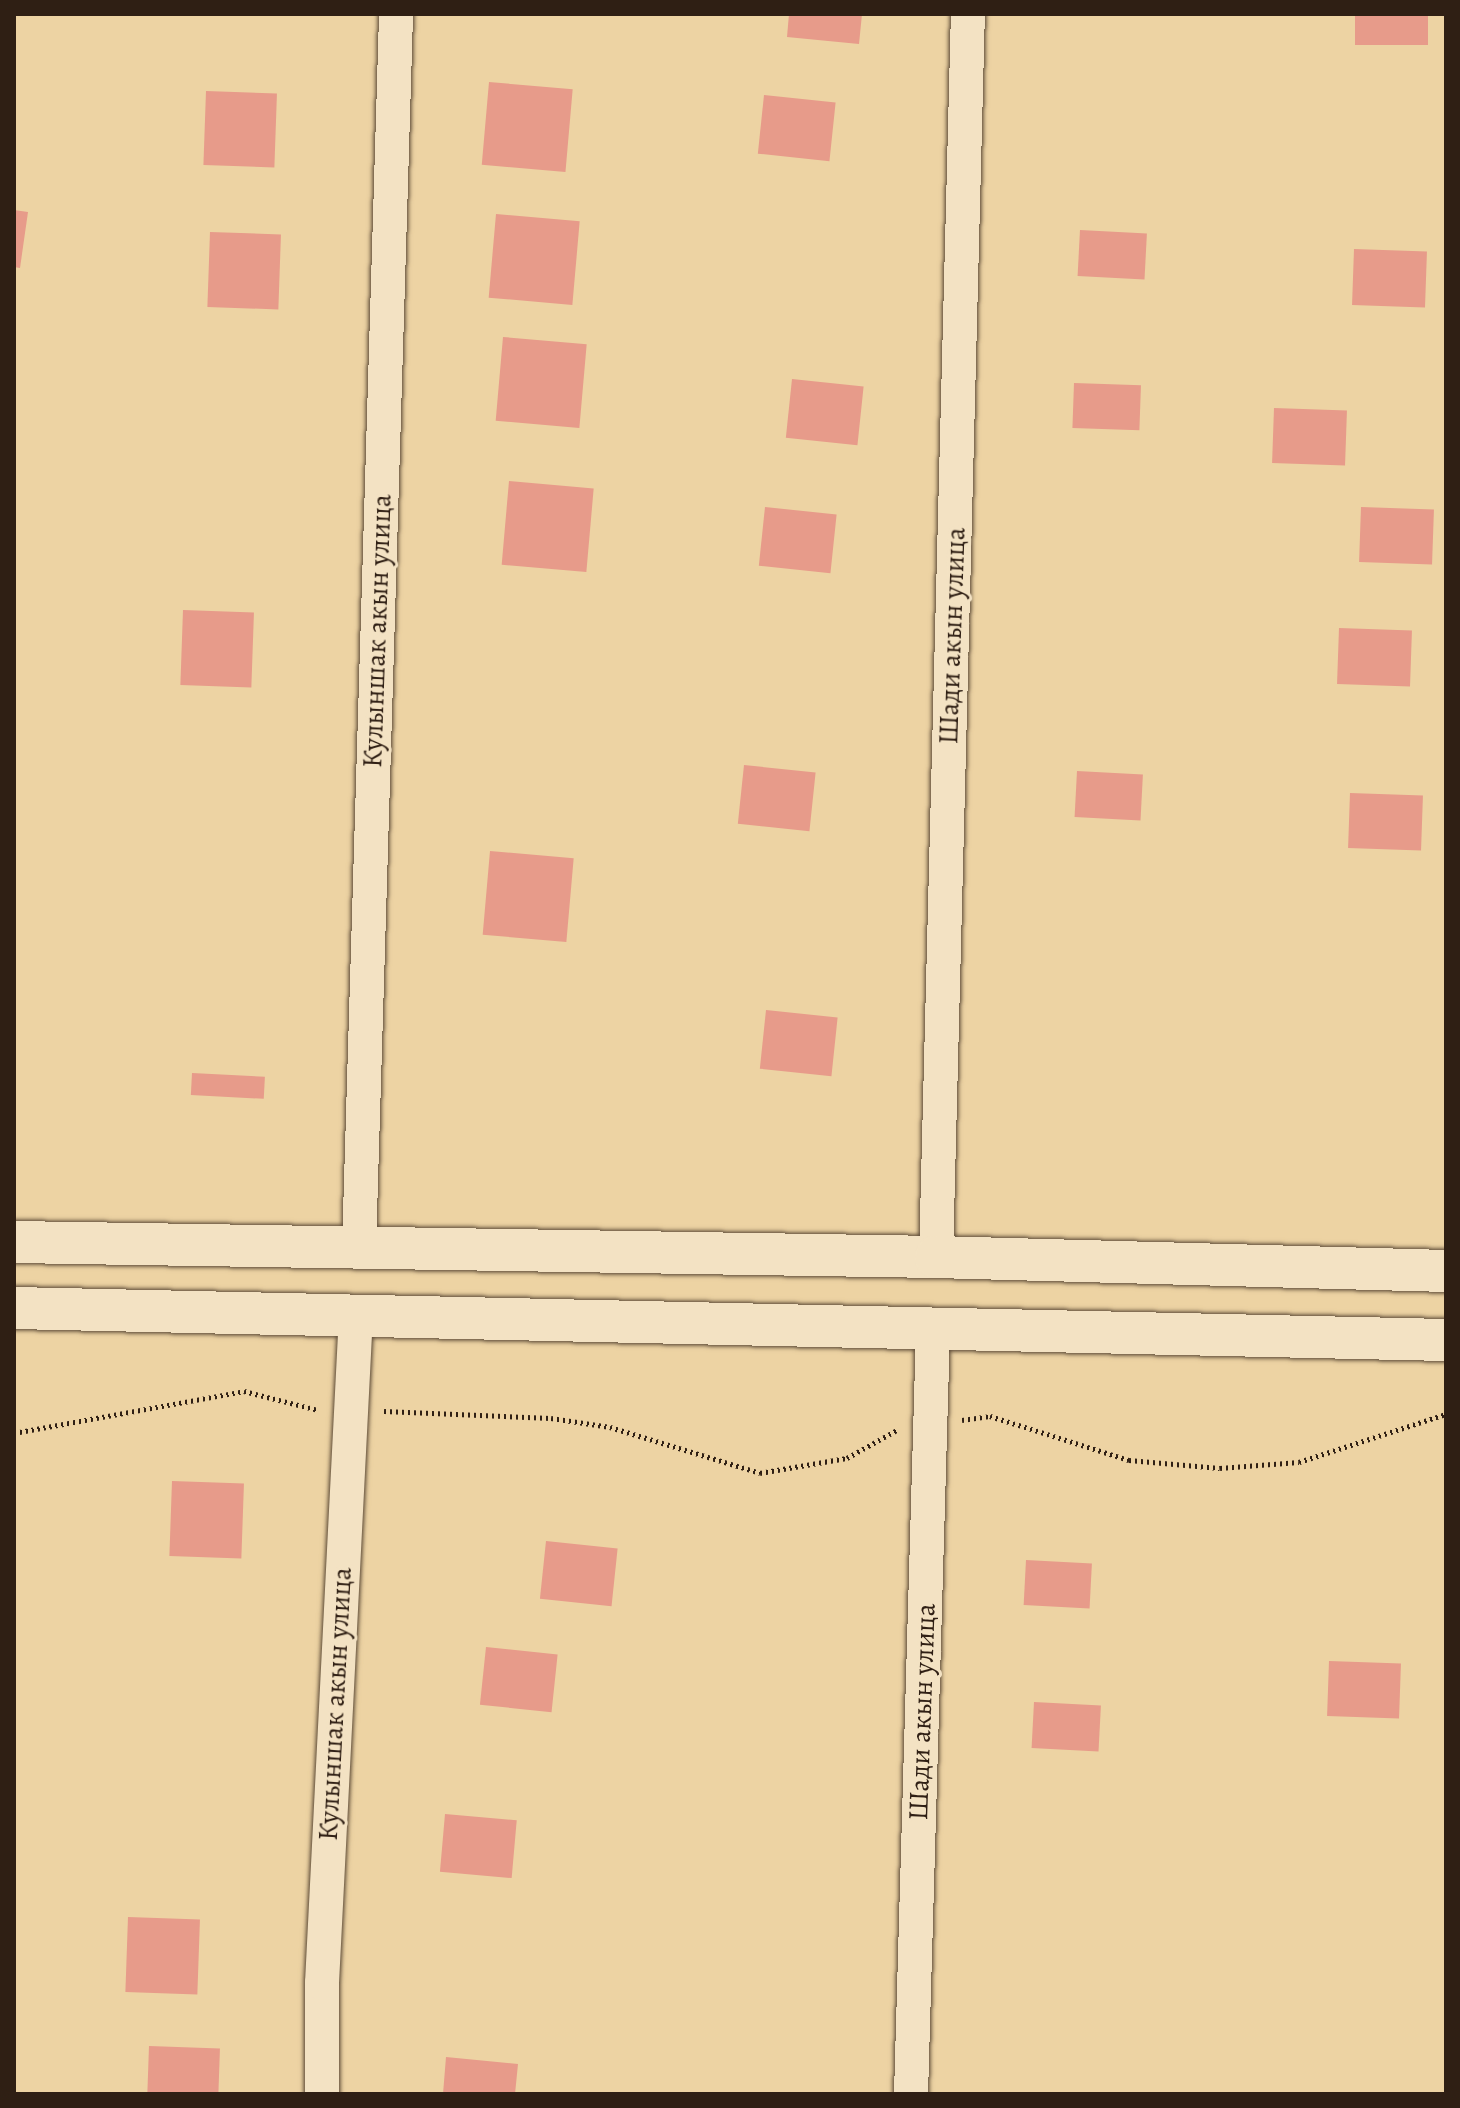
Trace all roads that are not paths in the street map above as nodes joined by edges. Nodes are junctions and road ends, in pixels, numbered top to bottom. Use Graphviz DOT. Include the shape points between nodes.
graph roads {
  1 [pos="396,14"];
  2 [pos="968,14"];
  3 [pos="14,1242"];
  4 [pos="359,1248"];
  5 [pos="936,1257"];
  6 [pos="1446,1271"];
  7 [pos="14,1308"];
  8 [pos="356,1314"];
  9 [pos="933,1330"];
  10 [pos="1446,1340"];
  11 [pos="322,2094"];
  12 [pos="911,2094"];
  1 -- 4 [label="street, Кулыншак акын улица"];
  2 -- 5 [label="street, Шади акын улица"];
  3 -- 4 [label="street"];
  4 -- 5 [label="street"];
  5 -- 6 [label="street"];
  7 -- 8 [label="street"];
  8 -- 9 [label="street"];
  8 -- 11 [label="street, Кулыншак акын улица" via="322,1967"];
  9 -- 10 [label="street"];
  9 -- 12 [label="street, Шади акын улица"];
}
